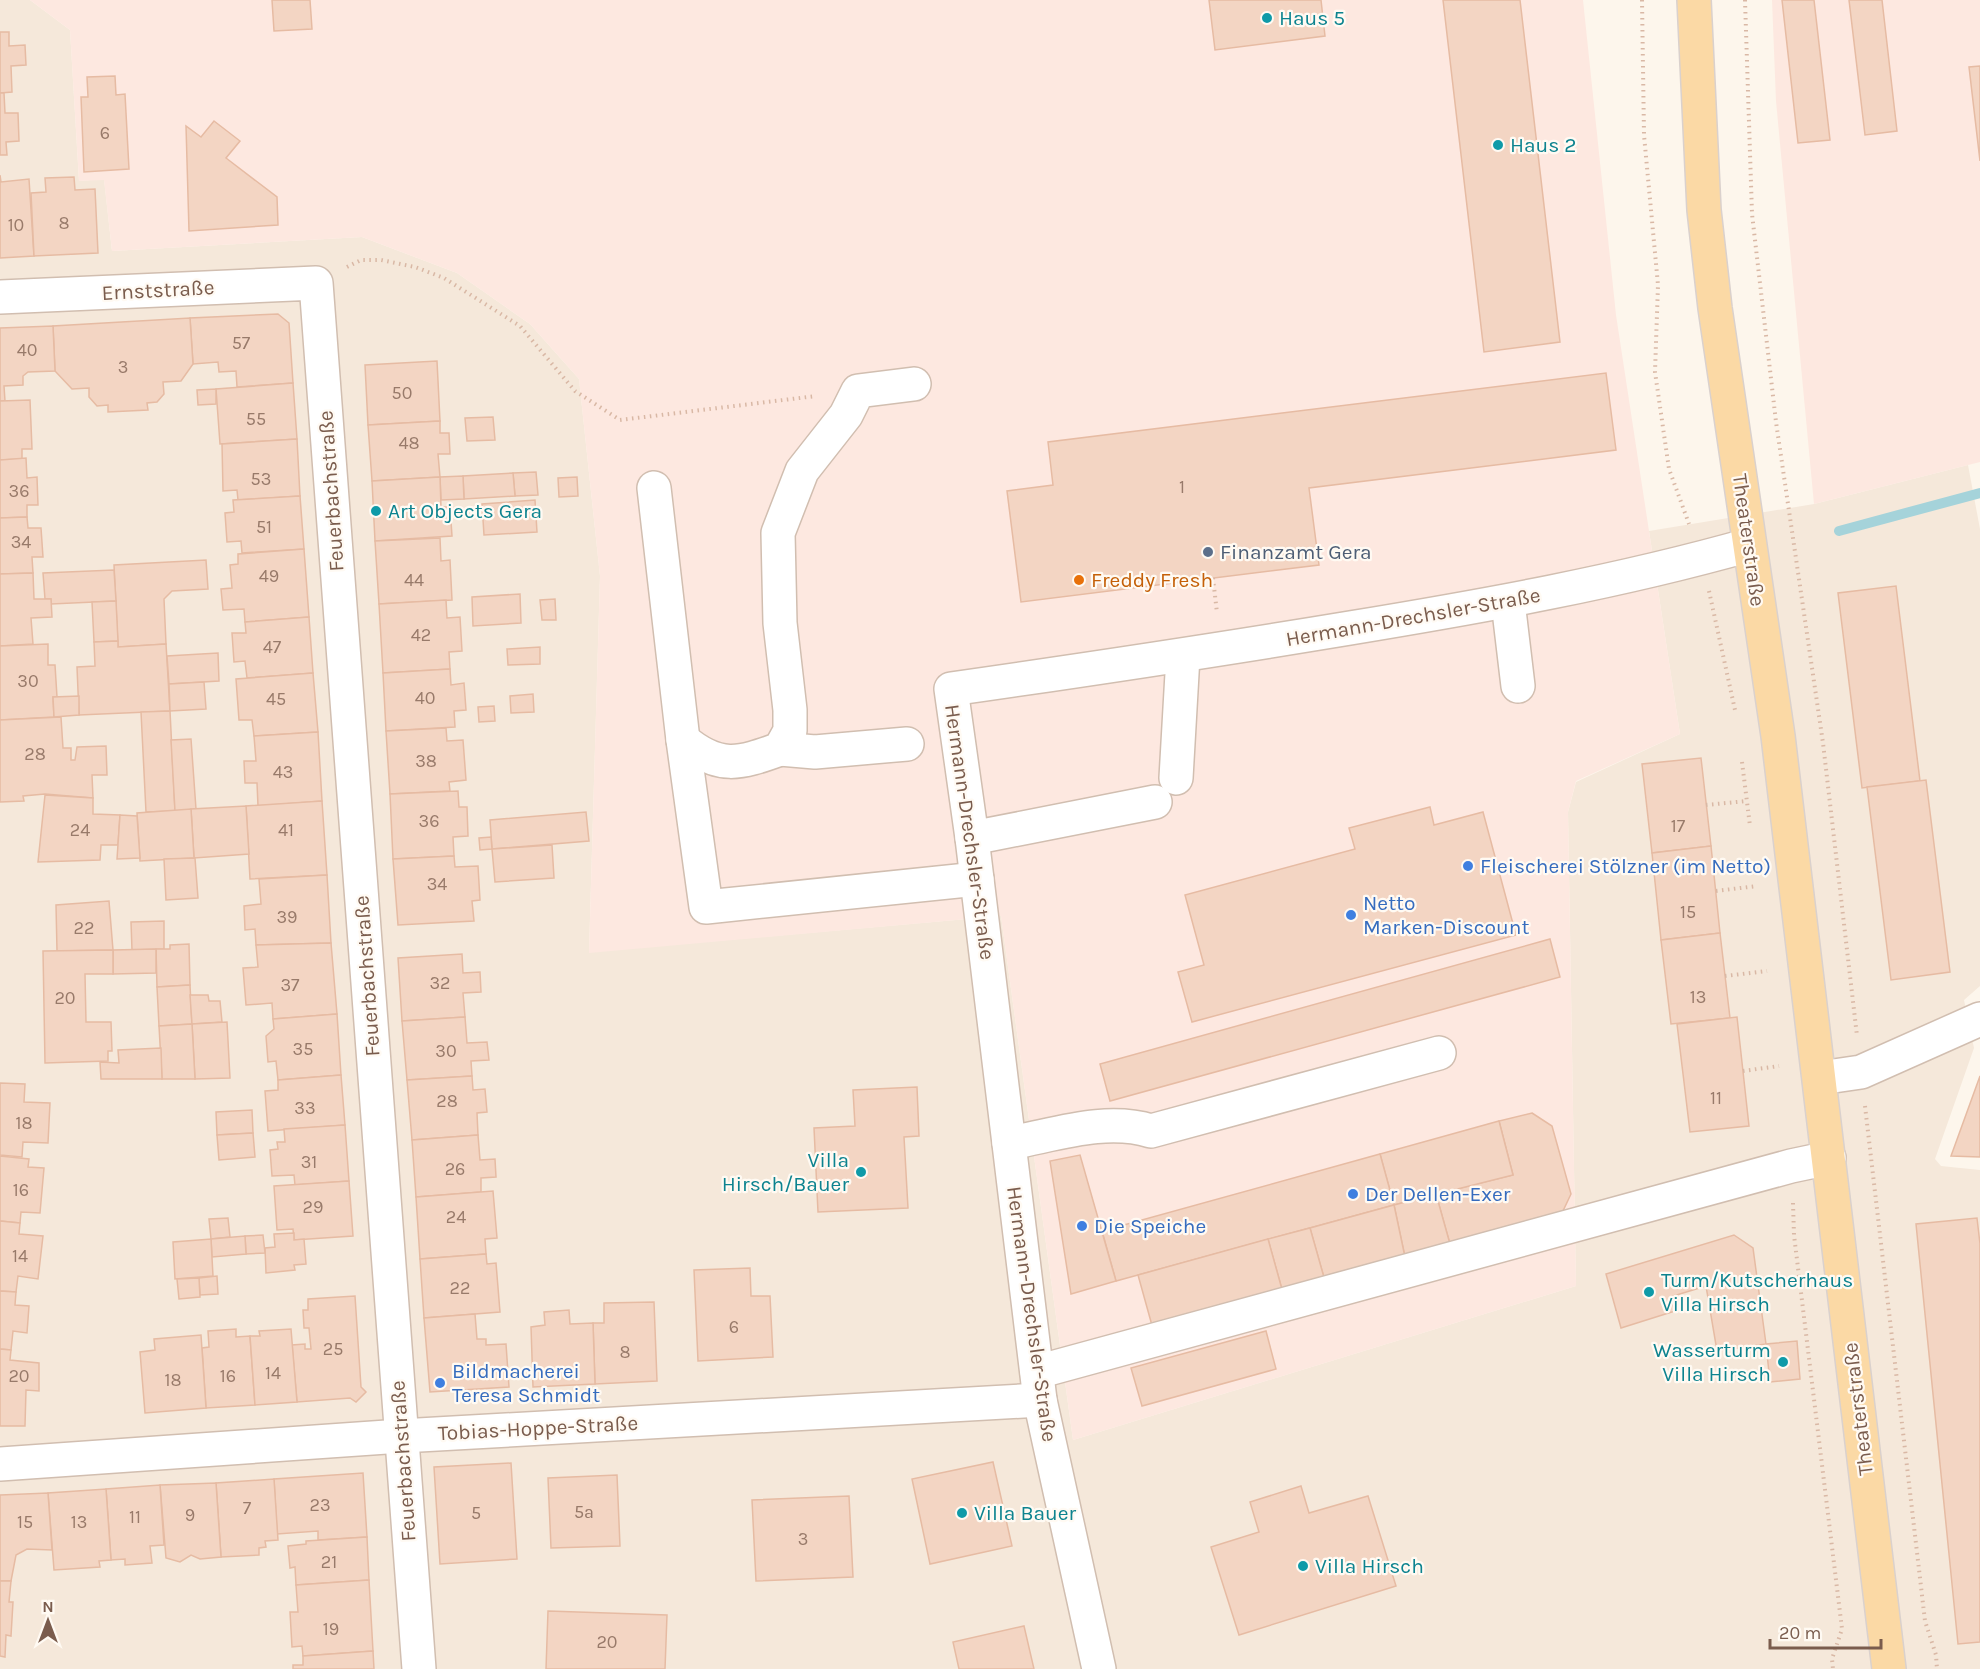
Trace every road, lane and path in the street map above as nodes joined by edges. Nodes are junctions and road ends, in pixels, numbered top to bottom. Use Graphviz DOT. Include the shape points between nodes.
graph roads {
  1 [pos="1642,0"];
  2 [pos="1694,0"];
  3 [pos="1745,0"];
  4 [pos="316,283"];
  5 [pos="0,297"];
  6 [pos="914,384"];
  7 [pos="858,391"];
  8 [pos="654,488"];
  9 [pos="1749,545"];
  10 [pos="1701,559"];
  11 [pos="1508,602"];
  12 [pos="1183,656"];
  13 [pos="1518,686"];
  14 [pos="1738,722"];
  15 [pos="683,740"];
  16 [pos="907,744"];
  17 [pos="780,749"];
  18 [pos="1741,756"];
  19 [pos="1176,778"];
  20 [pos="1746,801"];
  21 [pos="1155,802"];
  22 [pos="1706,805"];
  23 [pos="1751,833"];
  24 [pos="972,838"];
  25 [pos="1756,875"];
  26 [pos="977,879"];
  27 [pos="1757,886"];
  28 [pos="1716,891"];
  29 [pos="1759,897"];
  30 [pos="1766,960"];
  31 [pos="1767,971"];
  32 [pos="1725,976"];
  33 [pos="1769,983"];
  34 [pos="1980,1019"];
  35 [pos="1439,1053"];
  36 [pos="1778,1054"];
  37 [pos="1779,1066"];
  38 [pos="1743,1071"];
  39 [pos="1861,1072"];
  40 [pos="1781,1077"];
  41 [pos="1820,1078"];
  42 [pos="1009,1143"];
  43 [pos="1828,1158"];
  44 [pos="1791,1166"];
  45 [pos="1039,1386"];
  46 [pos="401,1436"];
  47 [pos="0,1464"];
  48 [pos="419,1669"];
  49 [pos="1099,1669"];
  50 [pos="1833,1669"];
  51 [pos="1888,1669"];
  52 [pos="1938,1669"];
  1 -- 10 [label="path" via="1644,135 1658,285 1655,372 1669,469"];
  2 -- 9 [label="main road, Theaterstraße" via="1704,210"];
  3 -- 39 [label="path" via="1754,225 1776,422 1823,743"];
  4 -- 5 [label="street, Ernststraße"];
  4 -- 7 [label="path" via="361,260 404,264 444,278 520,326 575,391 620,420"];
  4 -- 46 [label="street, Feuerbachstraße"];
  6 -- 7 [label="street"];
  7 -- 17 [label="street" via="846,415 802,471 778,533 780,623 790,710 790,731"];
  8 -- 15 [label="street"];
  9 -- 10 [label="street, Hermann-Drechsler-Straße"];
  9 -- 41 [label="main road, Theaterstraße" via="1778,736"];
  10 -- 11 [label="street, Hermann-Drechsler-Straße"];
  10 -- 14 [label="path"];
  11 -- 12 [label="street, Hermann-Drechsler-Straße"];
  11 -- 13 [label="street"];
  12 -- 19 [label="street"];
  12 -- 24 [label="street, Hermann-Drechsler-Straße" via="951,689"];
  15 -- 17 [label="street" via="701,755 729,762"];
  15 -- 26 [label="street" via="706,907"];
  16 -- 17 [label="street" via="815,753"];
  18 -- 20 [label="path"];
  20 -- 22 [label="path"];
  20 -- 23 [label="path"];
  21 -- 24 [label="street"];
  24 -- 26 [label="street, Hermann-Drechsler-Straße"];
  25 -- 27 [label="path"];
  26 -- 42 [label="street, Hermann-Drechsler-Straße"];
  27 -- 28 [label="path"];
  27 -- 29 [label="path"];
  30 -- 31 [label="path"];
  31 -- 32 [label="path"];
  31 -- 33 [label="path"];
  34 -- 39 [label="street"];
  35 -- 42 [label="street" via="1151,1131 1131,1125 1108,1125"];
  36 -- 37 [label="path"];
  37 -- 38 [label="path"];
  37 -- 40 [label="path"];
  39 -- 41 [label="street"];
  39 -- 52 [label="path" via="1925,1621"];
  41 -- 43 [label="main road, Theaterstraße"];
  42 -- 45 [label="street, Hermann-Drechsler-Straße"];
  43 -- 44 [label="street, Tobias-Hoppe-Straße"];
  43 -- 51 [label="main road, Theaterstraße"];
  44 -- 45 [label="street, Tobias-Hoppe-Straße"];
  44 -- 50 [label="path" via="1794,1235 1842,1629"];
  45 -- 46 [label="street, Tobias-Hoppe-Straße"];
  45 -- 49 [label="street, Hermann-Drechsler-Straße"];
  46 -- 47 [label="street, Tobias-Hoppe-Straße"];
  46 -- 48 [label="street, Feuerbachstraße"];
}
